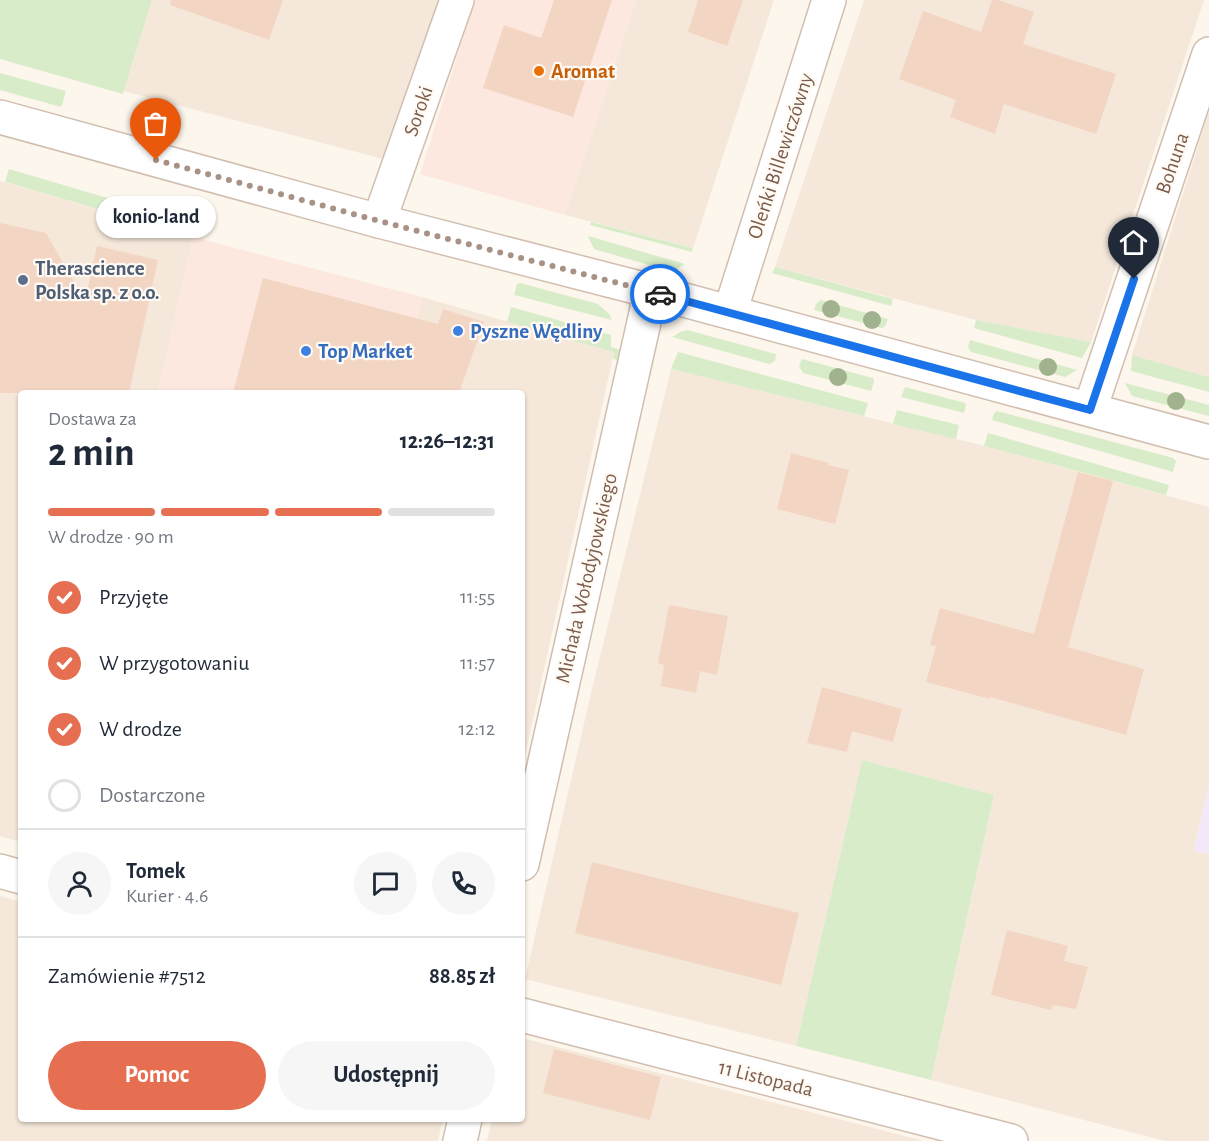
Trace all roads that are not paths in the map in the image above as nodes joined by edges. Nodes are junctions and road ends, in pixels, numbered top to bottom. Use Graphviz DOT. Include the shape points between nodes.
graph roads {
  1 [pos="457,0"];
  2 [pos="829,0"];
  3 [pos="1209,54"];
  4 [pos="0,117"];
  5 [pos="379,221"];
  6 [pos="651,291"];
  7 [pos="730,312"];
  8 [pos="1090,410"];
  9 [pos="1209,442"];
  10 [pos="525,851"];
  11 [pos="0,872"];
  12 [pos="18,876"];
  13 [pos="525,1017"];
  14 [pos="464,1122"];
  15 [pos="460,1141"];
  16 [pos="1011,1141"];
  1 -- 5 [label="street, Soroki"];
  2 -- 7 [label="street, Oleńki Billewiczówny"];
  3 -- 8 [label="street, Bohuna"];
  4 -- 5 [label="street"];
  5 -- 6 [label="street"];
  6 -- 7 [label="street"];
  6 -- 10 [label="street, Michała Wołodyjowskiego"];
  7 -- 8 [label="street"];
  8 -- 9 [label="street"];
  11 -- 12 [label="street"];
  13 -- 16 [label="street, 11 Listopada"];
  14 -- 15 [label="street"];
}
